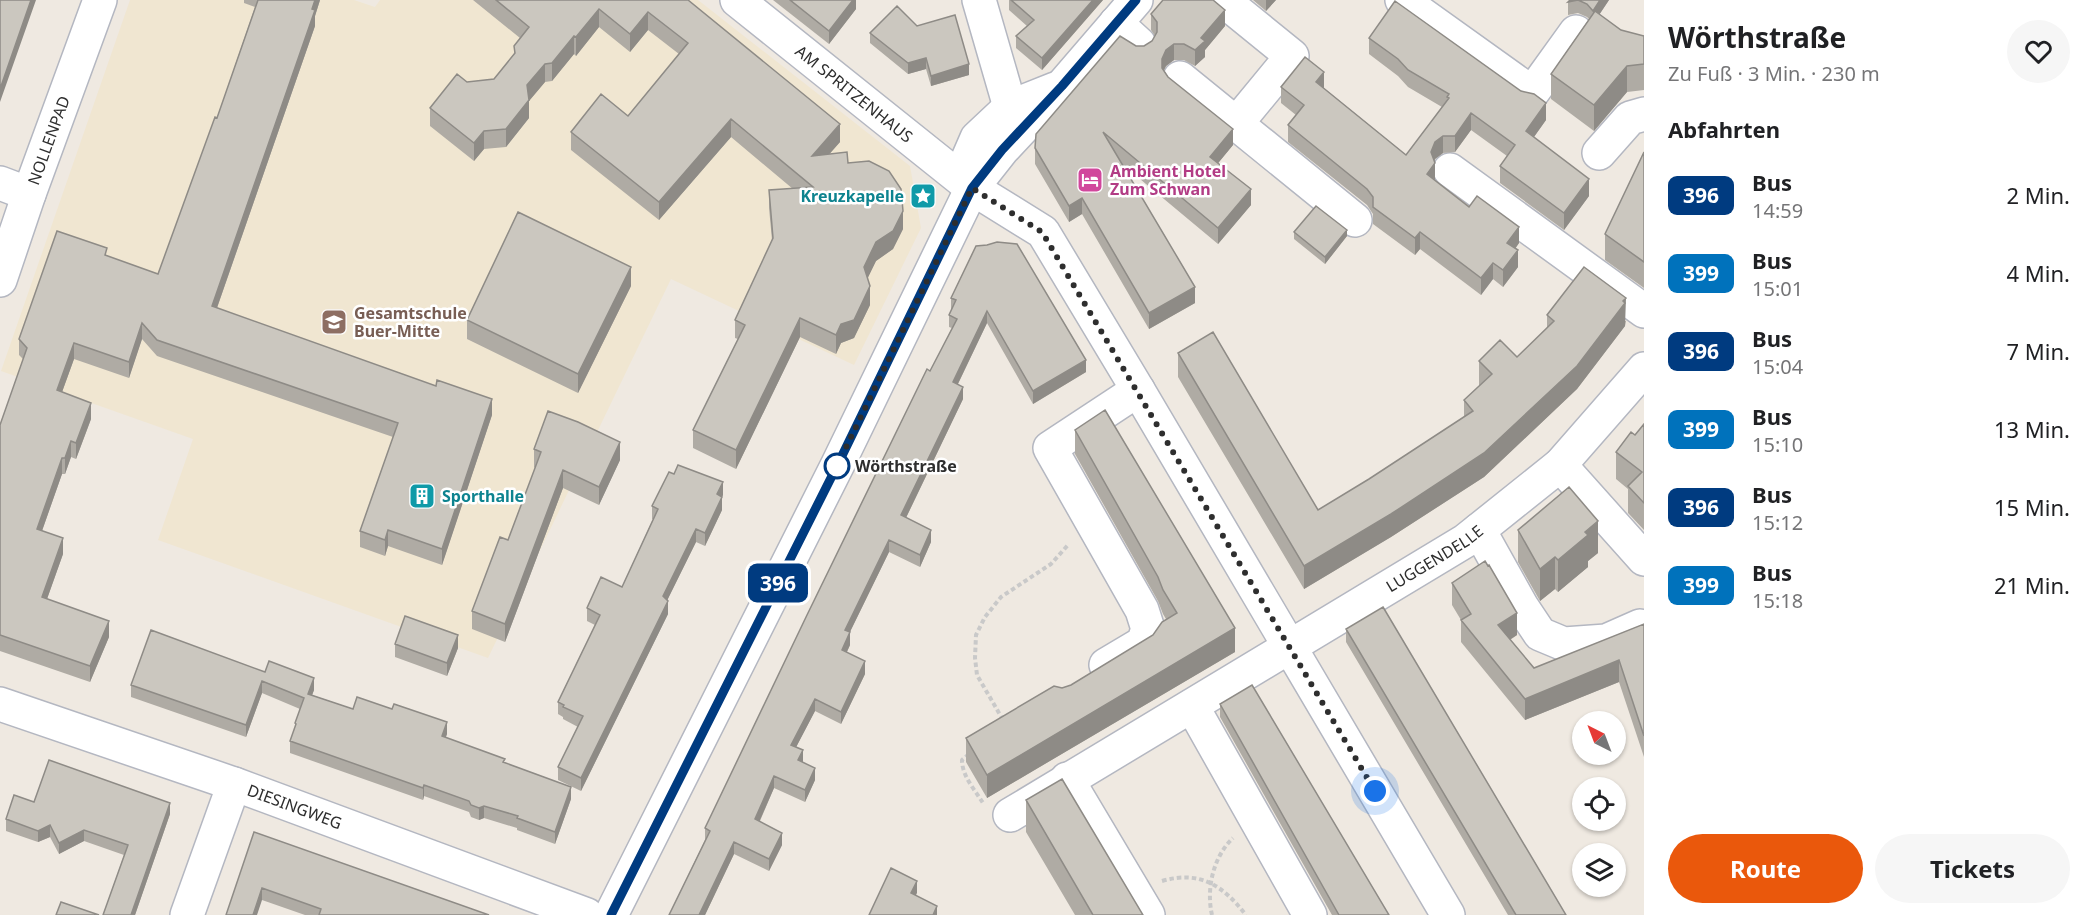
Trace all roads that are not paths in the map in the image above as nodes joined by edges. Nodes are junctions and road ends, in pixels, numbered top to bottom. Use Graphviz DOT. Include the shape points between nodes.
graph roads {
  1 [pos="100,0"];
  2 [pos="737,0"];
  3 [pos="979,0"];
  4 [pos="1223,0"];
  5 [pos="1402,0"];
  6 [pos="1130,22"];
  7 [pos="1576,32"];
  8 [pos="1180,78"];
  9 [pos="1644,114"];
  10 [pos="1018,116"];
  11 [pos="1236,124"];
  12 [pos="1599,153"];
  13 [pos="1450,170"];
  14 [pos="972,188"];
  15 [pos="15,189"];
  16 [pos="1355,220"];
  17 [pos="0,280"];
  18 [pos="1644,311"];
  19 [pos="1644,369"];
  20 [pos="1138,390"];
  21 [pos="1560,465"];
  22 [pos="1479,530"];
  23 [pos="1644,559"];
  24 [pos="1642,626"];
  25 [pos="1290,647"];
  26 [pos="1079,682"];
  27 [pos="0,704"];
  28 [pos="1192,706"];
  29 [pos="1067,779"];
  30 [pos="234,784"];
  31 [pos="1010,815"];
  32 [pos="1141,904"];
  33 [pos="187,915"];
  34 [pos="587,915"];
  35 [pos="611,915"];
  36 [pos="1310,915"];
  37 [pos="1448,915"];
  1 -- 15 [label="street, NOLLENPAD"];
  2 -- 14 [label="street, AM SPRITZENHAUS"];
  3 -- 10 [label="street"];
  4 -- 11 [label="street" via="1292,56"];
  5 -- 7 [label="street" via="1532,93"];
  6 -- 10 [label="street" via="1062,86"];
  8 -- 11 [label="street"];
  9 -- 12 [label="street" via="1630,118"];
  10 -- 14 [label="street" via="1002,150"];
  11 -- 16 [label="street"];
  13 -- 18 [label="street"];
  14 -- 20 [label="street" via="1042,232"];
  14 -- 35 [label="street"];
  15 -- 17 [label="street, NOLLENPAD"];
  19 -- 21 [label="street, LUGGENDELLE"];
  20 -- 25 [label="street"];
  20 -- 26 [label="street" via="1050,448 1142,610 1148,629 1143,643"];
  21 -- 22 [label="street, LUGGENDELLE"];
  21 -- 23 [label="street"];
  22 -- 24 [label="street" via="1540,634 1564,644 1606,641"];
  22 -- 25 [label="street, LUGGENDELLE"];
  25 -- 28 [label="street, LUGGENDELLE"];
  25 -- 37 [label="street"];
  27 -- 30 [label="street, DIESINGWEG"];
  28 -- 29 [label="street, LUGGENDELLE"];
  28 -- 36 [label="street"];
  29 -- 31 [label="street, LUGGENDELLE"];
  29 -- 32 [label="street"];
  30 -- 33 [label="street"];
  30 -- 34 [label="street, DIESINGWEG"];
}
